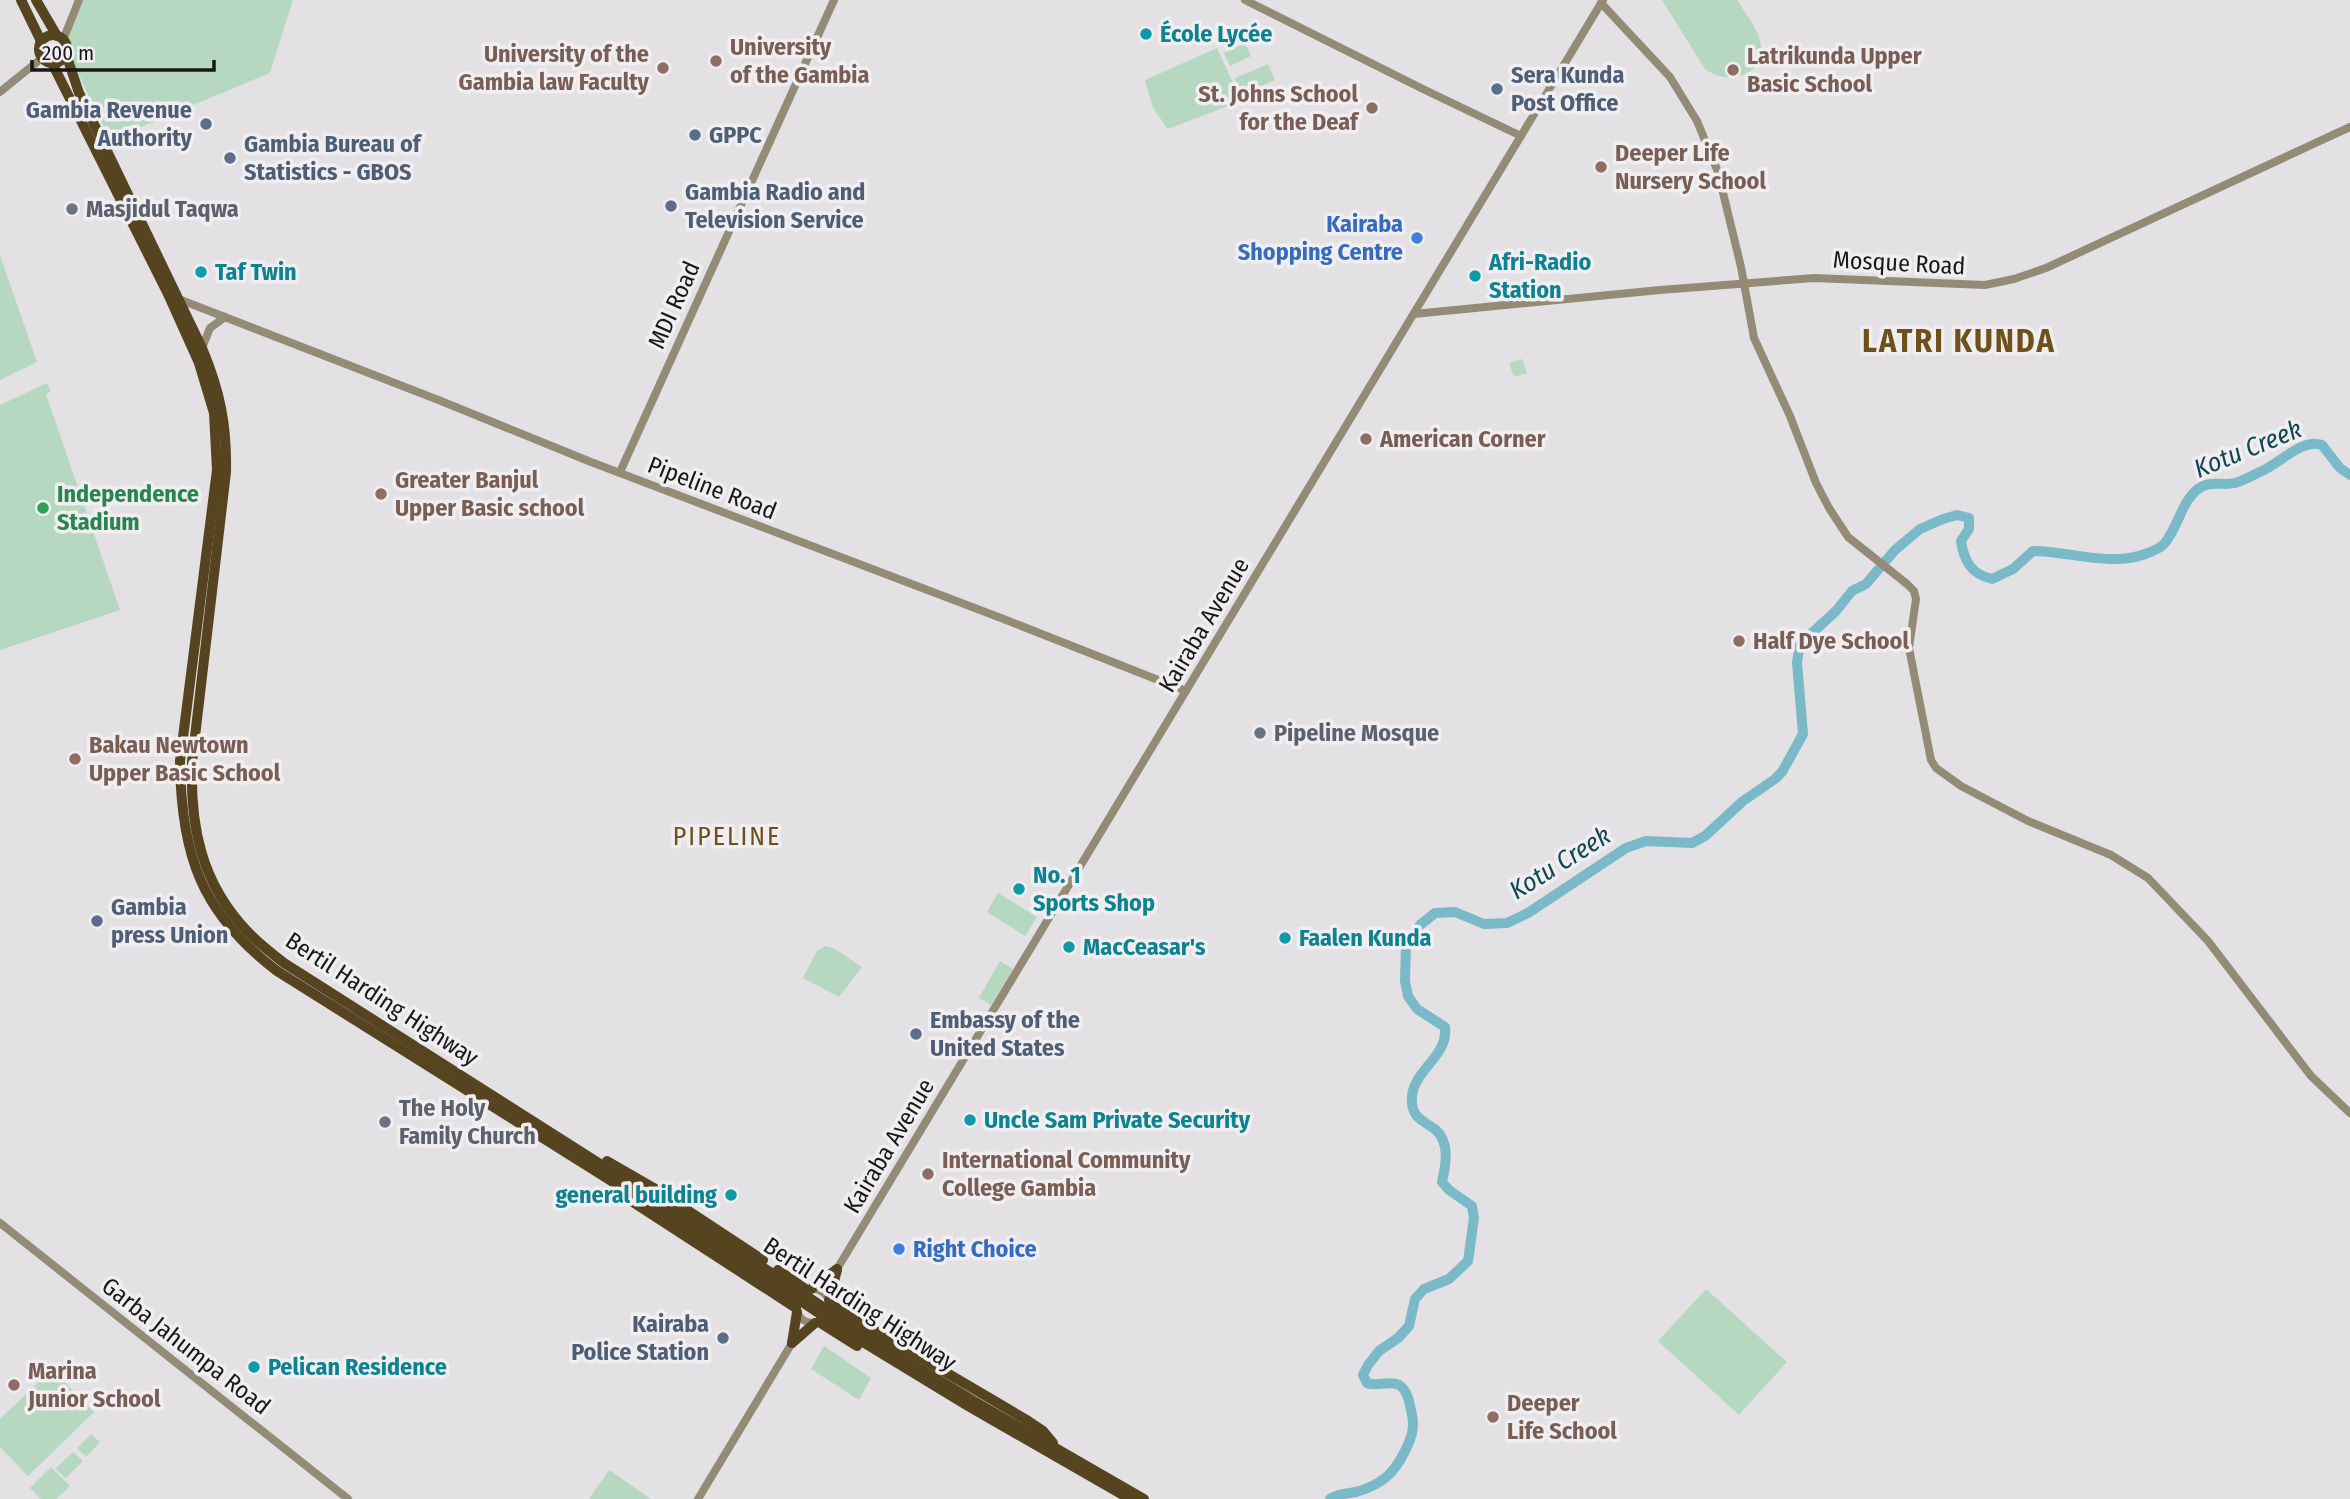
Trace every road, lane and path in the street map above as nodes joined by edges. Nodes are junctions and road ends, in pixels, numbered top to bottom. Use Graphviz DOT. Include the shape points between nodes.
graph roads {
  1 [pos="21,0"];
  2 [pos="36,0"];
  3 [pos="79,0"];
  4 [pos="834,0"];
  5 [pos="1245,0"];
  6 [pos="1602,2"];
  7 [pos="60,38"];
  8 [pos="41,41"];
  9 [pos="66,54"];
  10 [pos="47,61"];
  11 [pos="0,92"];
  12 [pos="2350,127"];
  13 [pos="1521,135"];
  14 [pos="1744,284"];
  15 [pos="181,300"];
  16 [pos="1414,314"];
  17 [pos="225,317"];
  18 [pos="202,348"];
  19 [pos="620,472"];
  20 [pos="1186,691"];
  21 [pos="2350,1113"];
  22 [pos="587,1160"];
  23 [pos="0,1223"];
  24 [pos="837,1269"];
  25 [pos="809,1289"];
  26 [pos="829,1302"];
  27 [pos="796,1310"];
  28 [pos="817,1323"];
  29 [pos="792,1343"];
  30 [pos="1053,1450"];
  31 [pos="348,1499"];
  32 [pos="698,1499"];
  33 [pos="1129,1499"];
  34 [pos="1144,1499"];
  1 -- 8 [label="main road"];
  2 -- 7 [label="main road"];
  3 -- 7 [label="street"];
  4 -- 19 [label="street, MDI Road"];
  5 -- 13 [label="street"];
  6 -- 13 [label="street, Kairaba Avenue"];
  6 -- 14 [label="street" via="1670,76 1697,121 1718,172"];
  7 -- 8 [label="main road" via="50,35"];
  7 -- 9 [label="main road"];
  8 -- 10 [label="main road" via="39,52"];
  9 -- 10 [label="main road" via="62,60"];
  9 -- 15 [label="main road, Bertil Harding Highway" via="79,93"];
  10 -- 11 [label="street"];
  10 -- 22 [label="main road, Bertil Harding Highway" via="168,294 200,363 214,413 216,479 180,761 185,832 203,887 234,935 277,971"];
  12 -- 14 [label="street, Mosque Road" via="2014,279 1985,285 1834,278"];
  13 -- 16 [label="street, Kairaba Avenue"];
  14 -- 16 [label="street, Mosque Road"];
  14 -- 21 [label="street" via="1754,338 1840,528 1914,592 1909,648 1936,768 2028,821 2111,855 2148,878 2208,941 2311,1076"];
  15 -- 17 [label="street, Pipeline Road"];
  15 -- 18 [label="main road, Bertil Harding Highway"];
  16 -- 20 [label="street, Kairaba Avenue"];
  17 -- 18 [label="street" via="210,328"];
  17 -- 19 [label="street, Pipeline Road"];
  18 -- 22 [label="main road, Bertil Harding Highway" via="221,401 227,450 192,762 193,818 208,872 240,923 284,963"];
  19 -- 20 [label="street, Pipeline Road"];
  20 -- 24 [label="street, Kairaba Avenue"];
  22 -- 25 [label="main road" via="605,1160 652,1187"];
  22 -- 27 [label="main road" via="595,1176"];
  22 -- 30 [label="main road, Bertil Harding Highway, bridge"];
  23 -- 31 [label="street, Garba Jahumpa Road"];
  24 -- 25 [label="main road"];
  24 -- 26 [label="main road"];
  25 -- 26 [label="street" via="822,1291"];
  25 -- 27 [label="street" via="798,1297"];
  26 -- 28 [label="street" via="827,1315"];
  26 -- 30 [label="main road" via="1025,1419 1050,1438"];
  27 -- 28 [label="street" via="804,1320"];
  27 -- 29 [label="main road"];
  28 -- 29 [label="main road"];
  28 -- 30 [label="main road" via="1016,1440 1035,1449"];
  29 -- 32 [label="street"];
  30 -- 33 [label="main road, Bertil Harding Highway"];
  30 -- 34 [label="main road, Bertil Harding Highway"];
}
